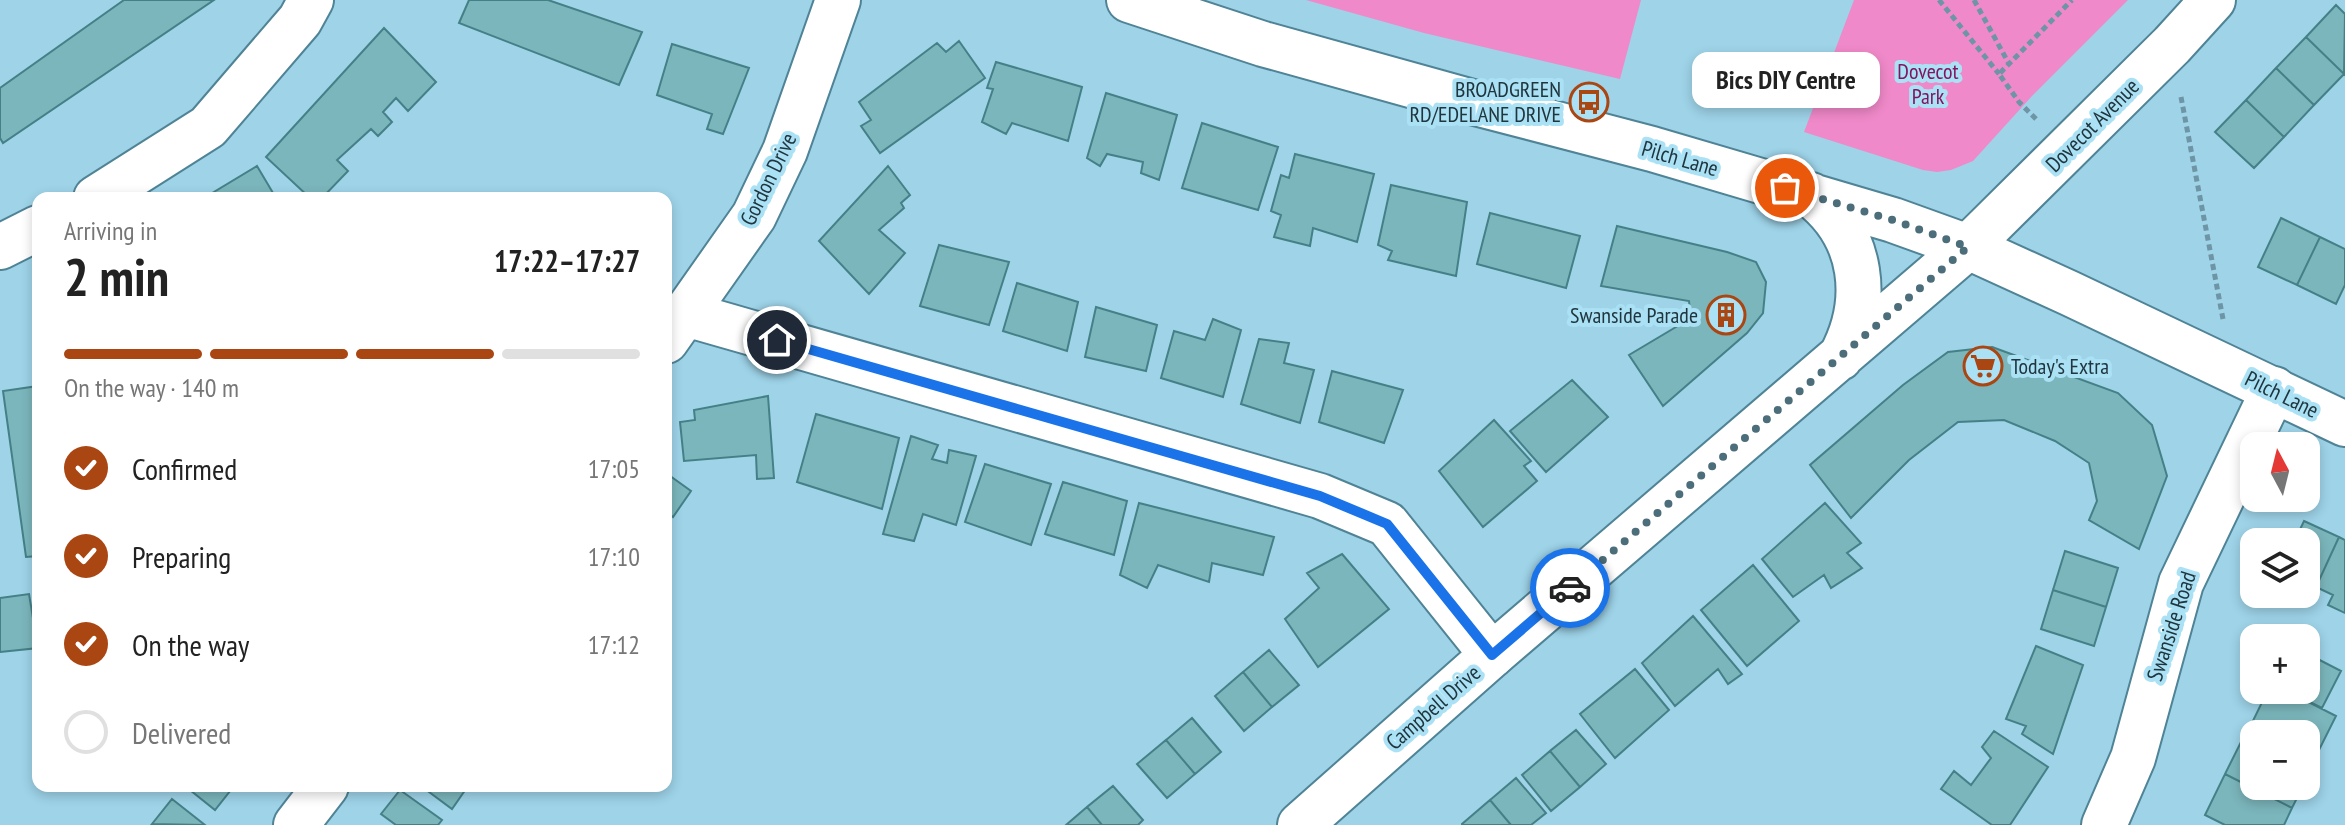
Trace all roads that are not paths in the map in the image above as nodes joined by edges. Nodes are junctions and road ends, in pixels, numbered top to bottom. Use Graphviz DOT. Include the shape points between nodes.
graph roads {
  1 [pos="311,0"];
  2 [pos="838,0"];
  3 [pos="1129,0"];
  4 [pos="2213,0"];
  5 [pos="105,192"];
  6 [pos="1811,195"];
  7 [pos="32,231"];
  8 [pos="0,247"];
  9 [pos="1968,247"];
  10 [pos="676,328"];
  11 [pos="1840,358"];
  12 [pos="2274,389"];
  13 [pos="2345,424"];
  14 [pos="1492,655"];
  15 [pos="321,792"];
  16 [pos="296,825"];
  17 [pos="1300,825"];
  18 [pos="2104,825"];
  1 -- 5 [label="street" via="300,20 208,127"];
  2 -- 10 [label="street, Gordon Drive" via="785,151 754,216"];
  3 -- 6 [label="street, Pilch Lane" via="1263,44"];
  4 -- 9 [label="street, Dovecot Avenue"];
  6 -- 9 [label="street, Pilch Lane"];
  6 -- 11 [label="street" via="1848,237 1858,275 1855,318"];
  7 -- 8 [label="street"];
  9 -- 11 [label="street, Campbell Drive"];
  9 -- 12 [label="street, Pilch Lane"];
  10 -- 14 [label="street" via="1333,501 1387,524"];
  11 -- 14 [label="street, Campbell Drive"];
  12 -- 13 [label="street, Pilch Lane"];
  12 -- 18 [label="street, Swanside Road" via="2181,583 2133,758"];
  14 -- 17 [label="street, Campbell Drive"];
  15 -- 16 [label="street"];
}
